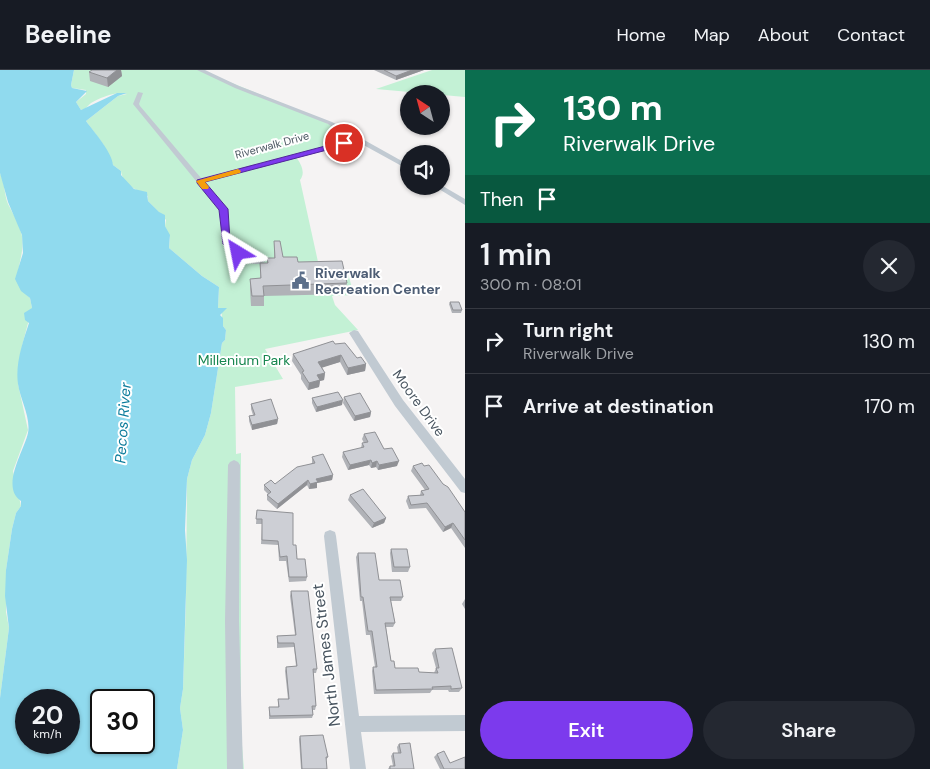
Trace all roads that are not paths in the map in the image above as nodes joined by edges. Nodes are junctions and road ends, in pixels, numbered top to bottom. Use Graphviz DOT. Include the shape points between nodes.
graph roads {
  1 [pos="200,70"];
  2 [pos="140,93"];
  3 [pos="357,137"];
  4 [pos="400,163"];
  5 [pos="198,179"];
  6 [pos="450,194"];
  7 [pos="465,203"];
  8 [pos="263,260"];
  9 [pos="354,333"];
  10 [pos="234,465"];
  11 [pos="465,488"];
  12 [pos="330,536"];
  13 [pos="465,723"];
  14 [pos="352,724"];
  15 [pos="235,769"];
  16 [pos="358,769"];
  1 -- 3 [label="street" via="324,120"];
  2 -- 5 [label="street" via="138,107"];
  3 -- 4 [label="street"];
  3 -- 5 [label="street, Riverwalk Drive"];
  5 -- 8 [label="street" via="223,209 226,242 247,260"];
  6 -- 7 [label="street"];
  9 -- 11 [label="street, Moore Drive" via="399,403"];
  10 -- 15 [label="street" via="232,621"];
  12 -- 14 [label="street, North James Street"];
  13 -- 14 [label="street"];
  14 -- 16 [label="street, North James Street"];
}
